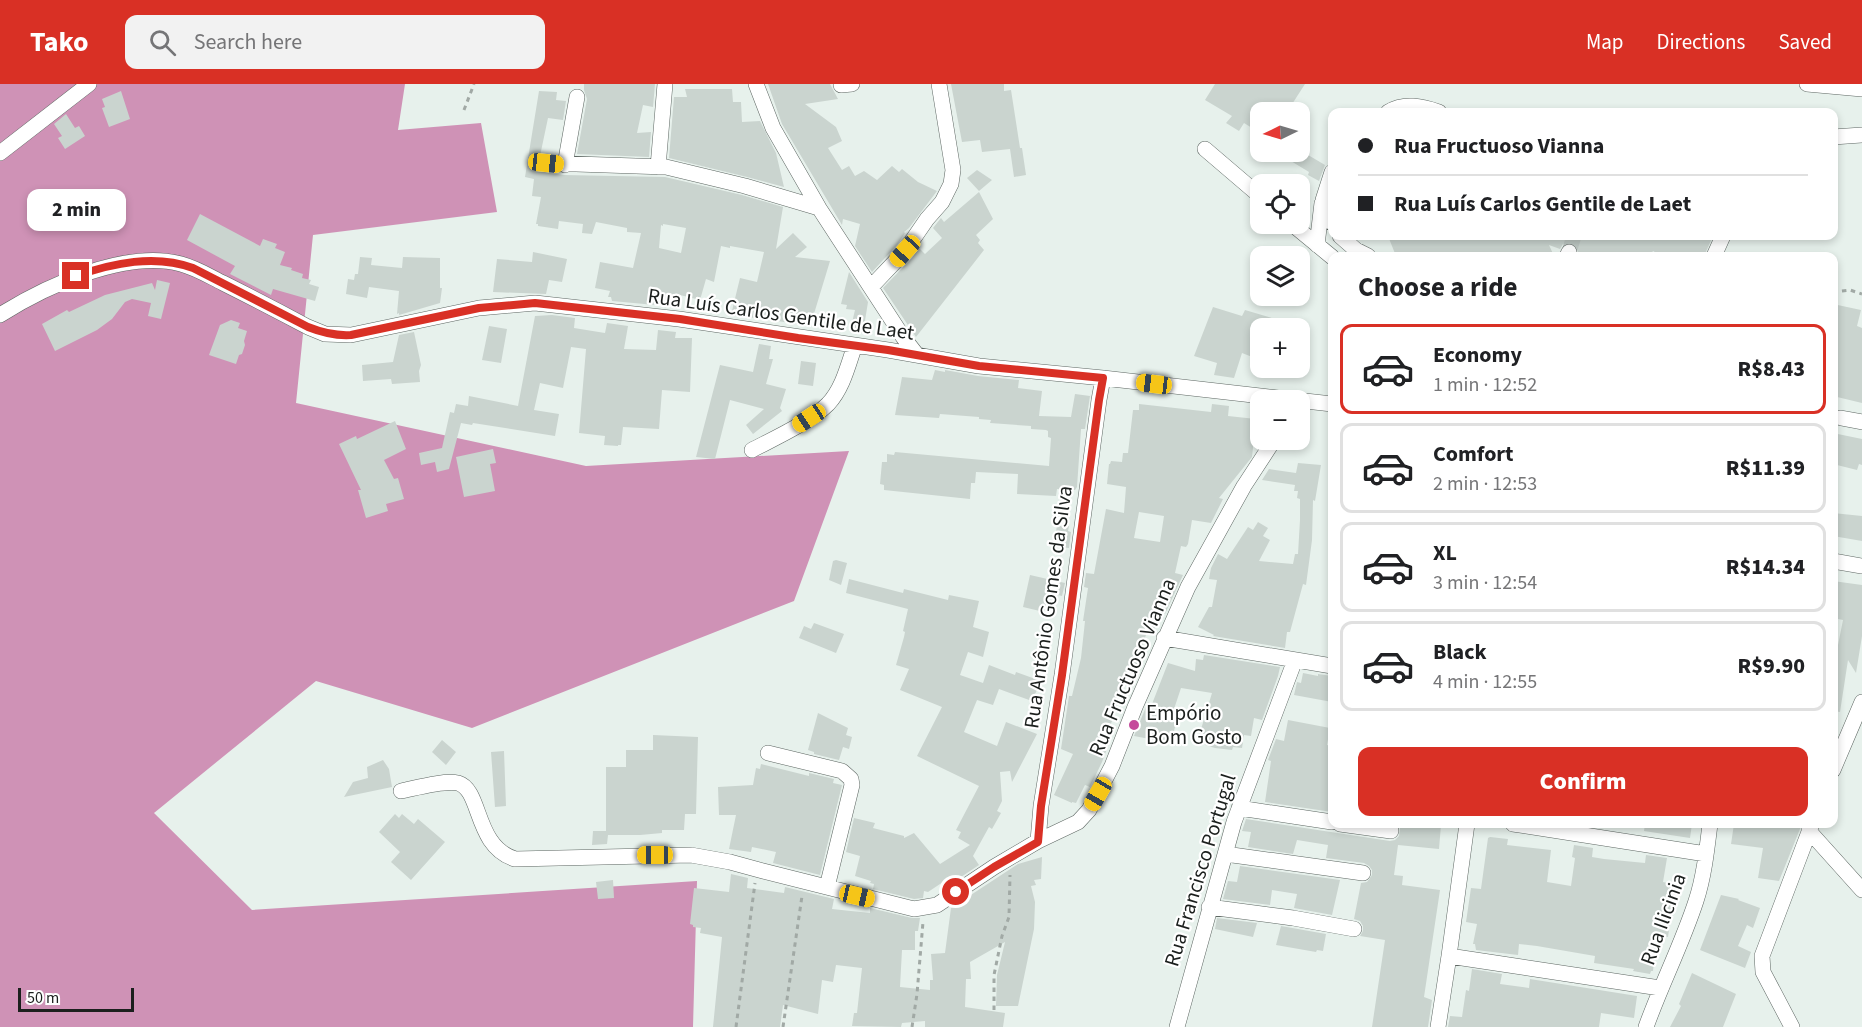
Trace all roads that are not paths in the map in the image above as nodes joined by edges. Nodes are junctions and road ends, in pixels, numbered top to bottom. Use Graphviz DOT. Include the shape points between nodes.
graph roads {
  1 [pos="89,84"];
  2 [pos="665,84"];
  3 [pos="756,84"];
  4 [pos="939,84"];
  5 [pos="1807,84"];
  6 [pos="1862,89"];
  7 [pos="577,97"];
  8 [pos="1398,108"];
  9 [pos="1428,108"];
  10 [pos="1862,135"];
  11 [pos="1838,137"];
  12 [pos="1205,149"];
  13 [pos="0,153"];
  14 [pos="546,163"];
  15 [pos="565,165"];
  16 [pos="658,167"];
  17 [pos="1328,184"];
  18 [pos="1250,187"];
  19 [pos="1323,200"];
  20 [pos="819,208"];
  21 [pos="1328,213"];
  22 [pos="1304,234"];
  23 [pos="1345,240"];
  24 [pos="1317,245"];
  25 [pos="1360,252"];
  26 [pos="1328,254"];
  27 [pos="871,287"];
  28 [pos="0,315"];
  29 [pos="855,345"];
  30 [pos="917,355"];
  31 [pos="1103,378"];
  32 [pos="1250,395"];
  33 [pos="1310,402"];
  34 [pos="1328,404"];
  35 [pos="1841,418"];
  36 [pos="1862,422"];
  37 [pos="753,450"];
  38 [pos="1267,450"];
  39 [pos="1838,562"];
  40 [pos="1862,566"];
  41 [pos="1164,638"];
  42 [pos="1295,660"];
  43 [pos="1328,665"];
  44 [pos="1862,702"];
  45 [pos="768,753"];
  46 [pos="1838,758"];
  47 [pos="401,790"];
  48 [pos="1239,808"];
  49 [pos="1328,821"];
  50 [pos="1369,828"];
  51 [pos="1466,828"];
  52 [pos="1539,828"];
  53 [pos="1709,828"];
  54 [pos="1810,828"];
  55 [pos="1811,828"];
  56 [pos="1391,831"];
  57 [pos="1038,842"];
  58 [pos="1225,854"];
  59 [pos="1706,854"];
  60 [pos="1363,873"];
  61 [pos="826,888"];
  62 [pos="1862,890"];
  63 [pos="1209,907"];
  64 [pos="1354,929"];
  65 [pos="1449,956"];
  66 [pos="1660,988"];
  67 [pos="1177,1027"];
  68 [pos="1437,1027"];
  69 [pos="1646,1027"];
  70 [pos="1792,1027"];
  1 -- 13 [label="street"];
  2 -- 16 [label="street"];
  3 -- 20 [label="street" via="773,128"];
  4 -- 27 [label="street" via="953,170 951,184 905,251"];
  5 -- 6 [label="street"];
  7 -- 15 [label="street"];
  8 -- 9 [label="street"];
  10 -- 11 [label="street"];
  12 -- 18 [label="street"];
  14 -- 15 [label="street"];
  15 -- 16 [label="street"];
  16 -- 20 [label="street" via="737,184"];
  17 -- 19 [label="street"];
  19 -- 21 [label="street"];
  19 -- 24 [label="street"];
  20 -- 27 [label="street"];
  22 -- 24 [label="street"];
  23 -- 25 [label="street"];
  24 -- 26 [label="street"];
  27 -- 30 [label="street"];
  28 -- 29 [label="street, Rua Luís Carlos Gentile de Laet" via="36,294 88,272 163,260 193,268 325,334 351,335 487,307 535,303 680,319"];
  29 -- 30 [label="street, Rua Luís Carlos Gentile de Laet"];
  29 -- 37 [label="street" via="846,374 828,404"];
  30 -- 31 [label="street, Rua Luís Carlos Gentile de Laet" via="979,366"];
  31 -- 32 [label="street, Rua Luís Carlos Gentile de Laet"];
  31 -- 57 [label="street, Rua Antônio Gomes da Silva"];
  33 -- 34 [label="street, Rua Luís Carlos Gentile de Laet"];
  35 -- 36 [label="street"];
  38 -- 41 [label="street, Rua Fructuoso Vianna" via="1219,528"];
  39 -- 40 [label="street"];
  41 -- 42 [label="street"];
  41 -- 57 [label="street, Rua Fructuoso Vianna" via="1112,766 1089,810 1078,822"];
  42 -- 43 [label="street"];
  42 -- 48 [label="street, Rua Francisco Portugal"];
  44 -- 46 [label="street"];
  45 -- 61 [label="street" via="842,771 851,779"];
  47 -- 61 [label="street" via="458,783 467,789 490,841 504,856 515,859 691,855 730,861"];
  48 -- 49 [label="street"];
  48 -- 58 [label="street, Rua Francisco Portugal"];
  50 -- 56 [label="street"];
  51 -- 65 [label="street"];
  52 -- 59 [label="street"];
  53 -- 59 [label="street, Rua Ilicinia"];
  54 -- 70 [label="street" via="1762,956 1763,972"];
  55 -- 62 [label="street"];
  57 -- 61 [label="street, Rua Fructuoso Vianna" via="937,905 924,908"];
  58 -- 60 [label="street"];
  58 -- 63 [label="street, Rua Francisco Portugal"];
  59 -- 66 [label="street, Rua Ilicinia" via="1697,900"];
  63 -- 64 [label="street"];
  63 -- 67 [label="street, Rua Francisco Portugal"];
  65 -- 66 [label="street"];
  65 -- 68 [label="street"];
  66 -- 69 [label="street, Rua Ilicinia"];
}
